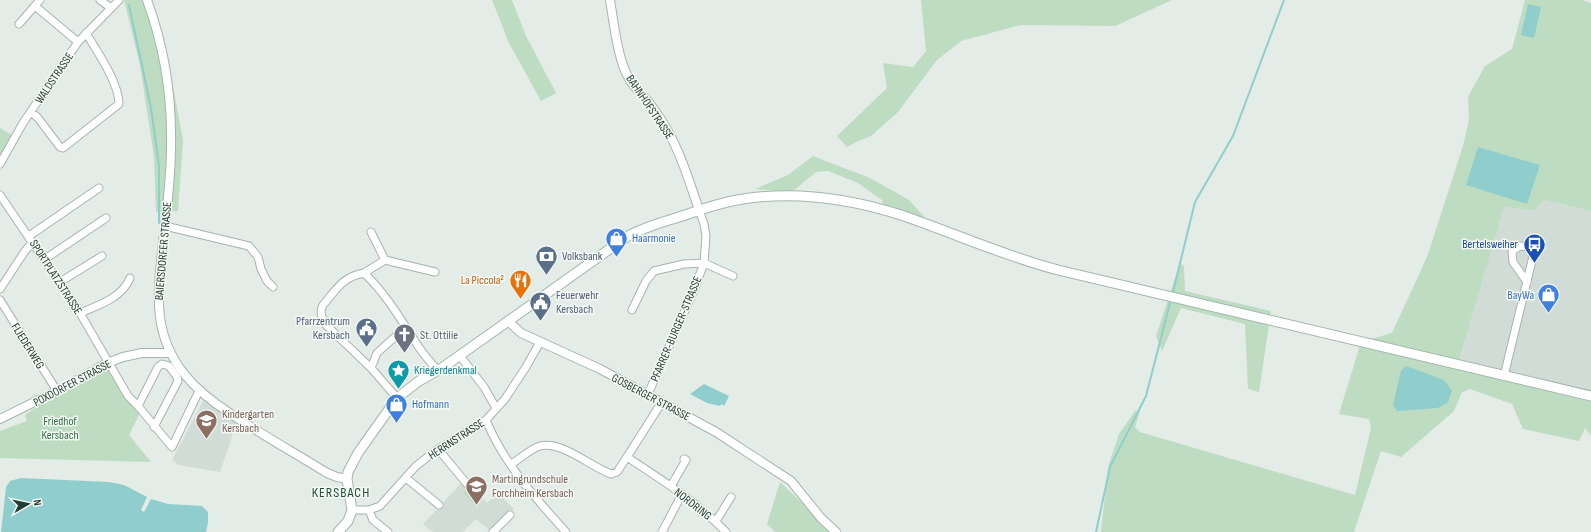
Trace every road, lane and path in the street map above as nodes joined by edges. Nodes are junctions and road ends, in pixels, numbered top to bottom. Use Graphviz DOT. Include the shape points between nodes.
graph roads {
  1 [pos="100,0"];
  2 [pos="119,0"];
  3 [pos="147,0"];
  4 [pos="610,0"];
  5 [pos="38,3"];
  6 [pos="111,8"];
  7 [pos="19,24"];
  8 [pos="86,33"];
  9 [pos="78,42"];
  10 [pos="31,112"];
  11 [pos="0,164"];
  12 [pos="99,188"];
  13 [pos="0,195"];
  14 [pos="695,212"];
  15 [pos="106,218"];
  16 [pos="165,226"];
  17 [pos="371,232"];
  18 [pos="31,239"];
  19 [pos="102,256"];
  20 [pos="45,259"];
  21 [pos="385,260"];
  22 [pos="704,263"];
  23 [pos="435,272"];
  24 [pos="364,273"];
  25 [pos="733,276"];
  26 [pos="130,278"];
  27 [pos="60,282"];
  28 [pos="1527,282"];
  29 [pos="273,287"];
  30 [pos="0,289"];
  31 [pos="0,300"];
  32 [pos="632,310"];
  33 [pos="80,313"];
  34 [pos="508,321"];
  35 [pos="406,327"];
  36 [pos="540,342"];
  37 [pos="170,353"];
  38 [pos="460,356"];
  39 [pos="107,363"];
  40 [pos="371,368"];
  41 [pos="438,371"];
  42 [pos="1504,376"];
  43 [pos="57,391"];
  44 [pos="199,391"];
  45 [pos="648,394"];
  46 [pos="1591,396"];
  47 [pos="397,398"];
  48 [pos="662,402"];
  49 [pos="138,406"];
  50 [pos="496,408"];
  51 [pos="0,419"];
  52 [pos="486,420"];
  53 [pos="154,427"];
  54 [pos="438,449"];
  55 [pos="627,457"];
  56 [pos="684,459"];
  57 [pos="511,464"];
  58 [pos="406,478"];
  59 [pos="347,479"];
  60 [pos="467,484"];
  61 [pos="671,486"];
  62 [pos="682,494"];
  63 [pos="730,496"];
  64 [pos="439,505"];
  65 [pos="352,510"];
  66 [pos="369,510"];
  67 [pos="510,514"];
  68 [pos="716,522"];
  69 [pos="338,532"];
  70 [pos="388,532"];
  71 [pos="493,532"];
  72 [pos="566,532"];
  73 [pos="662,532"];
  74 [pos="726,532"];
  75 [pos="836,532"];
  1 -- 6 [label="street"];
  2 -- 6 [label="street, WALDSTRASSE"];
  3 -- 16 [label="street, BAIERSDORFER STRASSE" via="163,61 171,112 170,175"];
  4 -- 14 [label="street, BAHNHOFSTRASSE" via="615,34 628,77 653,108 677,148 690,180"];
  5 -- 7 [label="street"];
  5 -- 9 [label="street"];
  6 -- 8 [label="street, WALDSTRASSE"];
  8 -- 9 [label="street, WALDSTRASSE"];
  8 -- 10 [label="street" via="107,67 119,104 63,148"];
  9 -- 10 [label="street, WALDSTRASSE"];
  10 -- 11 [label="street, WALDSTRASSE"];
  12 -- 18 [label="street"];
  13 -- 18 [label="street, SPORTPLATZSTRASSE"];
  14 -- 22 [label="street, PFARRER-BURGER-STRASSE" via="704,224"];
  14 -- 34 [label="main road" via="628,236"];
  14 -- 42 [label="main road" via="742,199 775,196 813,197 862,205 900,215 1005,255 1058,270"];
  15 -- 20 [label="street"];
  16 -- 29 [label="street" via="249,246 258,257 261,269"];
  16 -- 37 [label="street, BAIERSDORFER STRASSE" via="158,302 162,330"];
  17 -- 21 [label="street"];
  18 -- 20 [label="street, SPORTPLATZSTRASSE"];
  18 -- 30 [label="street"];
  19 -- 27 [label="street"];
  20 -- 27 [label="street, SPORTPLATZSTRASSE"];
  21 -- 23 [label="street"];
  21 -- 24 [label="street"];
  22 -- 25 [label="street, PFARRER-BURGER-STRASSE"];
  22 -- 32 [label="street" via="684,264 654,271 646,281"];
  22 -- 45 [label="street, PFARRER-BURGER-STRASSE"];
  24 -- 35 [label="street" via="391,303"];
  24 -- 40 [label="street" via="354,275 340,284 321,308 321,318"];
  26 -- 33 [label="street" via="122,292"];
  27 -- 33 [label="street, SPORTPLATZSTRASSE"];
  28 -- 28 [label="street" via="1535,248 1520,246 1512,251 1514,262"];
  28 -- 42 [label="street"];
  31 -- 43 [label="street, FLIEDERWEG"];
  33 -- 39 [label="street, SPORTPLATZSTRASSE"];
  34 -- 36 [label="street, GOSBERGER STRASSE" via="521,333"];
  34 -- 38 [label="main road"];
  35 -- 40 [label="street" via="377,353"];
  35 -- 41 [label="street"];
  36 -- 45 [label="street, GOSBERGER STRASSE"];
  36 -- 50 [label="street, HERRNSTRASSE" via="526,367"];
  37 -- 39 [label="street, POXDORFER STRASSE" via="142,353"];
  37 -- 44 [label="street, BAIERSDORFER STRASSE"];
  38 -- 41 [label="main road"];
  38 -- 50 [label="street" via="484,387"];
  39 -- 43 [label="street, POXDORFER STRASSE"];
  39 -- 49 [label="street, SPORTPLATZSTRASSE" via="128,396"];
  40 -- 47 [label="street"];
  41 -- 47 [label="main road" via="419,381"];
  42 -- 46 [label="main road"];
  43 -- 51 [label="street, POXDORFER STRASSE"];
  44 -- 53 [label="street, SPORTPLATZSTRASSE" via="172,447"];
  44 -- 59 [label="street, BAIERSDORFER STRASSE" via="260,433 327,473"];
  45 -- 48 [label="street, GOSBERGER STRASSE"];
  47 -- 59 [label="main road" via="358,453"];
  48 -- 55 [label="street"];
  48 -- 75 [label="street, GOSBERGER STRASSE" via="716,432 791,481"];
  49 -- 53 [label="street, SPORTPLATZSTRASSE"];
  49 -- 53 [label="street" via="158,367 162,364 170,366 178,381"];
  50 -- 52 [label="street, HERRNSTRASSE"];
  52 -- 54 [label="street, HERRNSTRASSE"];
  52 -- 57 [label="street"];
  54 -- 58 [label="street, HERRNSTRASSE" via="416,466"];
  54 -- 60 [label="street"];
  55 -- 57 [label="street" via="618,472 611,474 564,449 550,445 539,446"];
  55 -- 61 [label="street, NORDRING"];
  56 -- 61 [label="street, NORDRING" via="686,460"];
  57 -- 72 [label="street" via="536,499"];
  58 -- 64 [label="street"];
  58 -- 66 [label="street, HERRNSTRASSE" via="380,506"];
  59 -- 65 [label="main road"];
  61 -- 62 [label="street, NORDRING"];
  62 -- 68 [label="street, NORDRING"];
  62 -- 73 [label="street"];
  63 -- 68 [label="street, NORDRING"];
  65 -- 66 [label="street"];
  65 -- 69 [label="main road" via="348,521"];
  66 -- 70 [label="street" via="373,520"];
  67 -- 71 [label="street"];
  68 -- 74 [label="street, NORDRING"];
}
